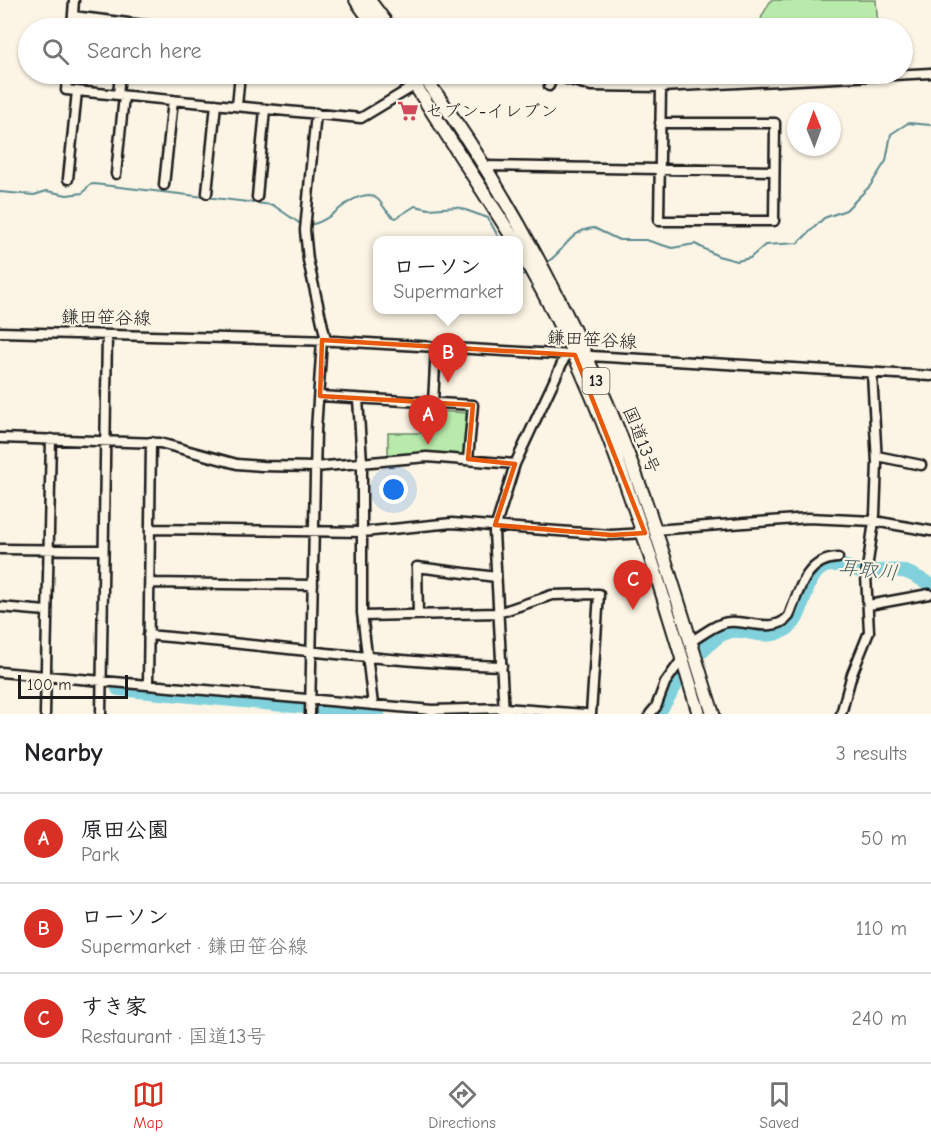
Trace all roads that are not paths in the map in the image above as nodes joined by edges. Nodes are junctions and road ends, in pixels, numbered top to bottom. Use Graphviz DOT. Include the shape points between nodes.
graph roads {
  1 [pos="74,0"];
  2 [pos="356,0"];
  3 [pos="369,0"];
  4 [pos="73,16"];
  5 [pos="83,18"];
  6 [pos="369,18"];
  7 [pos="382,18"];
  8 [pos="931,73"];
  9 [pos="913,74"];
  10 [pos="67,84"];
  11 [pos="120,84"];
  12 [pos="239,84"];
  13 [pos="415,84"];
  14 [pos="427,84"];
  15 [pos="428,84"];
  16 [pos="584,84"];
  17 [pos="719,84"];
  18 [pos="661,87"];
  19 [pos="77,91"];
  20 [pos="121,95"];
  21 [pos="172,100"];
  22 [pos="216,104"];
  23 [pos="237,106"];
  24 [pos="265,109"];
  25 [pos="316,113"];
  26 [pos="660,123"];
  27 [pos="482,166"];
  28 [pos="660,171"];
  29 [pos="774,171"];
  30 [pos="116,174"];
  31 [pos="68,179"];
  32 [pos="164,185"];
  33 [pos="207,193"];
  34 [pos="256,197"];
  35 [pos="512,236"];
  36 [pos="523,256"];
  37 [pos="0,332"];
  38 [pos="106,335"];
  39 [pos="324,340"];
  40 [pos="436,347"];
  41 [pos="575,355"];
  42 [pos="872,373"];
  43 [pos="931,376"];
  44 [pos="320,396"];
  45 [pos="358,399"];
  46 [pos="433,403"];
  47 [pos="0,438"];
  48 [pos="51,439"];
  49 [pos="104,440"];
  50 [pos="152,442"];
  51 [pos="877,456"];
  52 [pos="468,459"];
  53 [pos="362,462"];
  54 [pos="514,464"];
  55 [pos="921,465"];
  56 [pos="315,467"];
  57 [pos="873,521"];
  58 [pos="495,525"];
  59 [pos="150,529"];
  60 [pos="650,531"];
  61 [pos="931,531"];
  62 [pos="313,532"];
  63 [pos="363,532"];
  64 [pos="0,549"];
  65 [pos="102,550"];
  66 [pos="47,551"];
  67 [pos="838,558"];
  68 [pos="496,578"];
  69 [pos="150,583"];
  70 [pos="313,585"];
  71 [pos="929,594"];
  72 [pos="869,605"];
  73 [pos="0,607"];
  74 [pos="46,611"];
  75 [pos="498,613"];
  76 [pos="418,615"];
  77 [pos="363,616"];
  78 [pos="148,635"];
  79 [pos="690,642"];
  80 [pos="312,649"];
  81 [pos="367,655"];
  82 [pos="682,658"];
  83 [pos="502,666"];
  84 [pos="0,672"];
  85 [pos="45,676"];
  86 [pos="102,680"];
  87 [pos="148,684"];
  88 [pos="373,705"];
  89 [pos="311,709"];
  90 [pos="504,711"];
  91 [pos="45,714"];
  92 [pos="102,714"];
  93 [pos="585,714"];
  94 [pos="591,714"];
  95 [pos="650,714"];
  96 [pos="699,714"];
  97 [pos="713,714"];
  98 [pos="841,714"];
  1 -- 4 [label="street"];
  2 -- 6 [label="highway"];
  3 -- 7 [label="highway"];
  4 -- 5 [label="street"];
  8 -- 9 [label="street"];
  10 -- 19 [label="street" via="66,90"];
  11 -- 20 [label="street"];
  12 -- 23 [label="street"];
  13 -- 25 [label="street" via="365,117"];
  14 -- 35 [label="highway, 国道13号 / 13"];
  15 -- 27 [label="highway, 国道13号 / 13"];
  16 -- 18 [label="street"];
  17 -- 18 [label="street"];
  18 -- 26 [label="street"];
  19 -- 20 [label="street"];
  19 -- 31 [label="street"];
  20 -- 21 [label="street"];
  20 -- 30 [label="street"];
  21 -- 22 [label="street"];
  21 -- 32 [label="street"];
  22 -- 23 [label="street"];
  22 -- 33 [label="street"];
  23 -- 24 [label="street"];
  24 -- 25 [label="street"];
  24 -- 34 [label="street"];
  25 -- 39 [label="street" via="304,230"];
  26 -- 28 [label="street"];
  26 -- 29 [label="street" via="775,123"];
  27 -- 28 [label="street"];
  27 -- 41 [label="highway, 国道13号 / 13" via="532,250"];
  28 -- 29 [label="street"];
  28 -- 29 [label="street" via="659,221 774,221"];
  36 -- 41 [label="highway, 国道13号 / 13"];
  37 -- 38 [label="street, 鎌田笹谷線"];
  38 -- 39 [label="street, 鎌田笹谷線"];
  38 -- 49 [label="street"];
  39 -- 40 [label="street, 鎌田笹谷線"];
  39 -- 44 [label="street"];
  40 -- 41 [label="street, 鎌田笹谷線"];
  40 -- 46 [label="street"];
  41 -- 42 [label="street, 鎌田笹谷線"];
  41 -- 54 [label="street"];
  41 -- 60 [label="highway, 国道13号 / 13"];
  42 -- 43 [label="street, 鎌田笹谷線"];
  42 -- 51 [label="street"];
  44 -- 45 [label="street"];
  44 -- 56 [label="street"];
  45 -- 46 [label="street"];
  45 -- 53 [label="street"];
  46 -- 52 [label="street" via="472,405"];
  47 -- 48 [label="street"];
  48 -- 49 [label="street"];
  48 -- 66 [label="street"];
  49 -- 50 [label="street"];
  49 -- 65 [label="street"];
  50 -- 56 [label="street" via="237,464"];
  50 -- 59 [label="street"];
  51 -- 55 [label="street"];
  51 -- 57 [label="street"];
  52 -- 53 [label="street" via="427,457"];
  52 -- 54 [label="street"];
  53 -- 56 [label="street"];
  53 -- 63 [label="street"];
  54 -- 58 [label="street"];
  56 -- 62 [label="street"];
  57 -- 60 [label="street" via="808,518"];
  57 -- 61 [label="street"];
  57 -- 72 [label="street" via="866,575"];
  58 -- 60 [label="street" via="611,535"];
  58 -- 63 [label="street" via="429,523"];
  58 -- 68 [label="street"];
  59 -- 62 [label="street"];
  59 -- 69 [label="street"];
  60 -- 79 [label="highway, 国道13号 / 13"];
  60 -- 82 [label="highway, 国道13号 / 13"];
  62 -- 63 [label="street"];
  62 -- 70 [label="street"];
  63 -- 77 [label="street"];
  64 -- 66 [label="street"];
  65 -- 66 [label="street"];
  65 -- 86 [label="street"];
  66 -- 74 [label="street"];
  67 -- 79 [label="street" via="824,560 812,568 783,622 727,622"];
  68 -- 75 [label="street"];
  68 -- 76 [label="street" via="417,567"];
  69 -- 70 [label="street"];
  69 -- 78 [label="street"];
  70 -- 80 [label="street"];
  71 -- 72 [label="street"];
  72 -- 98 [label="street" via="870,632"];
  73 -- 74 [label="street"];
  74 -- 85 [label="street"];
  75 -- 76 [label="street"];
  75 -- 83 [label="street"];
  75 -- 94 [label="street" via="552,594 599,594"];
  76 -- 77 [label="street"];
  77 -- 81 [label="street"];
  78 -- 80 [label="street"];
  78 -- 87 [label="street"];
  79 -- 97 [label="highway, 国道13号 / 13"];
  80 -- 81 [label="street"];
  80 -- 89 [label="street"];
  81 -- 83 [label="street"];
  81 -- 88 [label="street"];
  82 -- 95 [label="street"];
  82 -- 96 [label="highway, 国道13号 / 13"];
  83 -- 90 [label="street"];
  84 -- 85 [label="street"];
  85 -- 86 [label="street"];
  85 -- 91 [label="street"];
  86 -- 87 [label="street"];
  86 -- 92 [label="street"];
  87 -- 89 [label="street"];
  88 -- 89 [label="street"];
  88 -- 90 [label="street"];
  90 -- 93 [label="street"];
}
